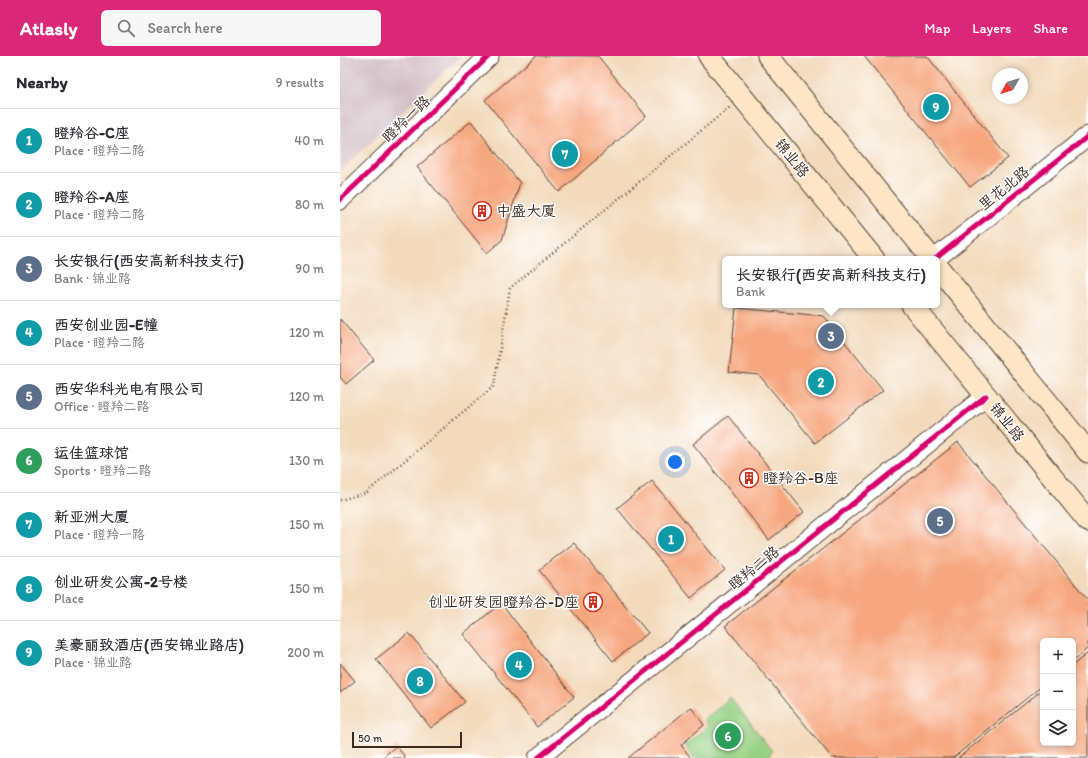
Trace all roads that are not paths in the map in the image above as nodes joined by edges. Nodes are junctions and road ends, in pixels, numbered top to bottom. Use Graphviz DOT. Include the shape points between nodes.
graph roads {
  1 [pos="489,56"];
  2 [pos="709,56"];
  3 [pos="768,56"];
  4 [pos="1088,136"];
  5 [pos="340,200"];
  6 [pos="872,256"];
  7 [pos="931,256"];
  8 [pos="937,256"];
  9 [pos="940,270"];
  10 [pos="914,308"];
  11 [pos="986,396"];
  12 [pos="1088,452"];
  13 [pos="1088,521"];
  14 [pos="538,758"];
  1 -- 5 [label="street, 瞪羚一路"];
  2 -- 6 [label="main road, 锦业路"];
  3 -- 7 [label="main road"];
  4 -- 8 [label="street, 里花北路"];
  9 -- 12 [label="main road"];
  10 -- 11 [label="main road, 锦业路"];
  11 -- 13 [label="main road, 锦业路"];
  11 -- 14 [label="street, 瞪羚二路"];
}
